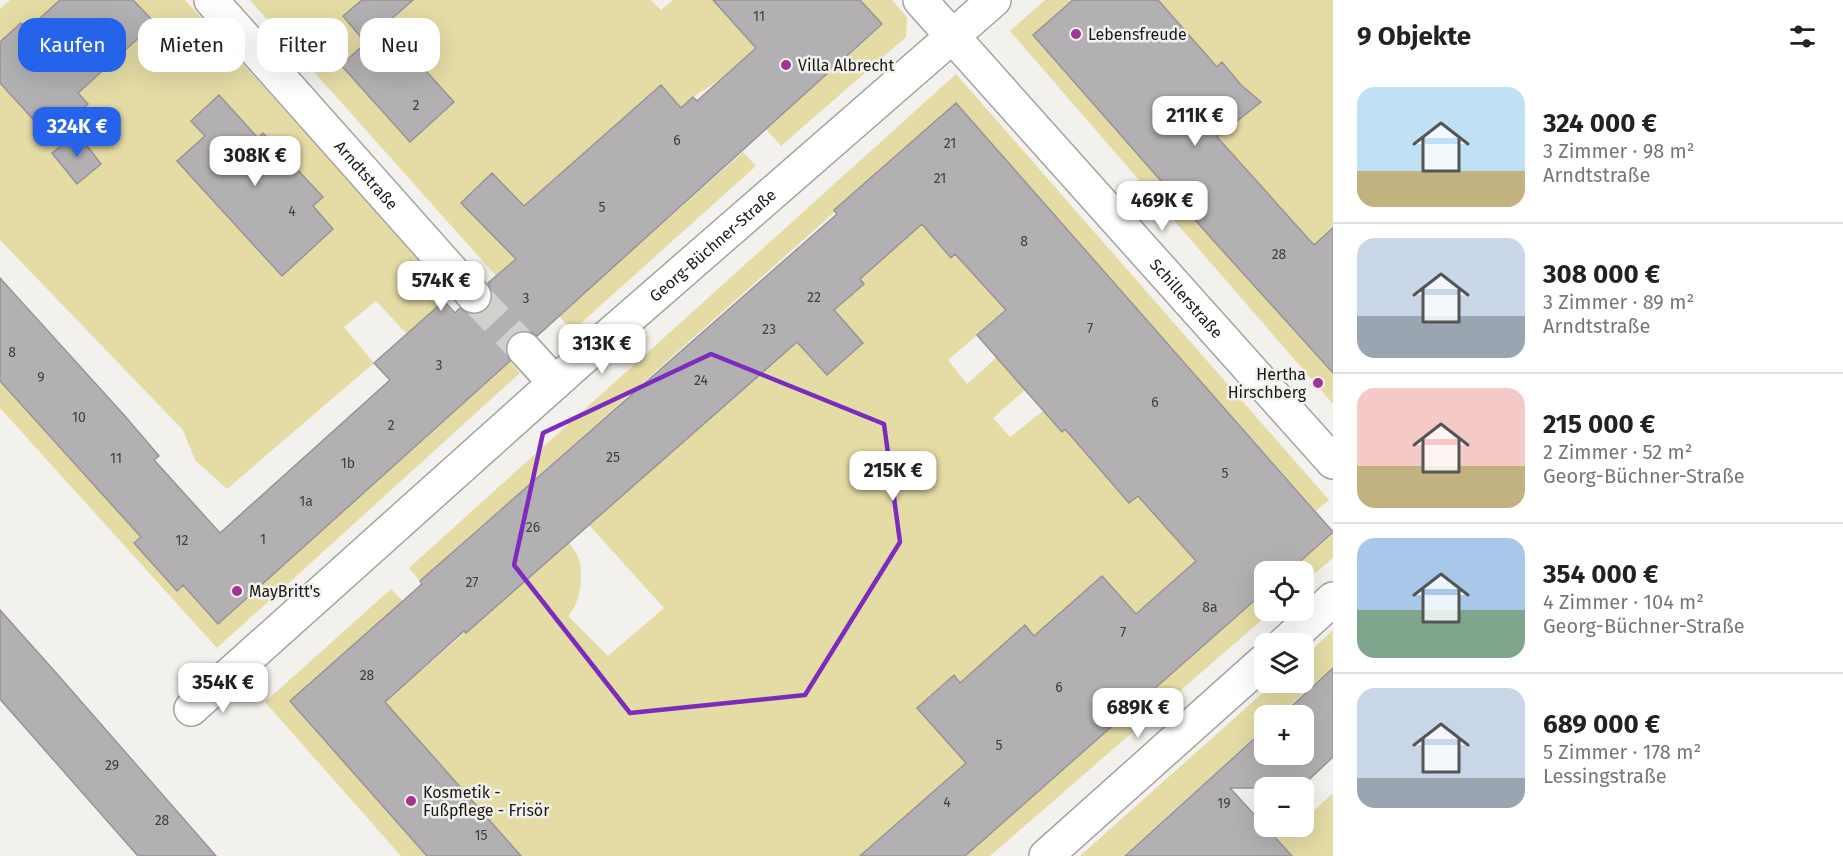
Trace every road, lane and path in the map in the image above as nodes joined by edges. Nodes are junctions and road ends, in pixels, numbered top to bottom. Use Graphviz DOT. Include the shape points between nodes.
graph roads {
  1 [pos="211,0"];
  2 [pos="920,0"];
  3 [pos="994,0"];
  4 [pos="953,37"];
  5 [pos="474,296"];
  6 [pos="524,349"];
  7 [pos="555,383"];
  8 [pos="1333,462"];
  9 [pos="1333,599"];
  10 [pos="1296,633"];
  11 [pos="1254,670"];
  12 [pos="191,709"];
  13 [pos="1046,856"];
  1 -- 5 [label="street, Arndtstraße"];
  2 -- 4 [label="street, Schillerstraße"];
  3 -- 4 [label="street, Georg-Büchner-Straße"];
  4 -- 7 [label="street, Georg-Büchner-Straße"];
  4 -- 8 [label="street, Schillerstraße"];
  6 -- 7 [label="street"];
  7 -- 12 [label="street, Georg-Büchner-Straße"];
  9 -- 10 [label="street"];
  11 -- 13 [label="street"];
}
